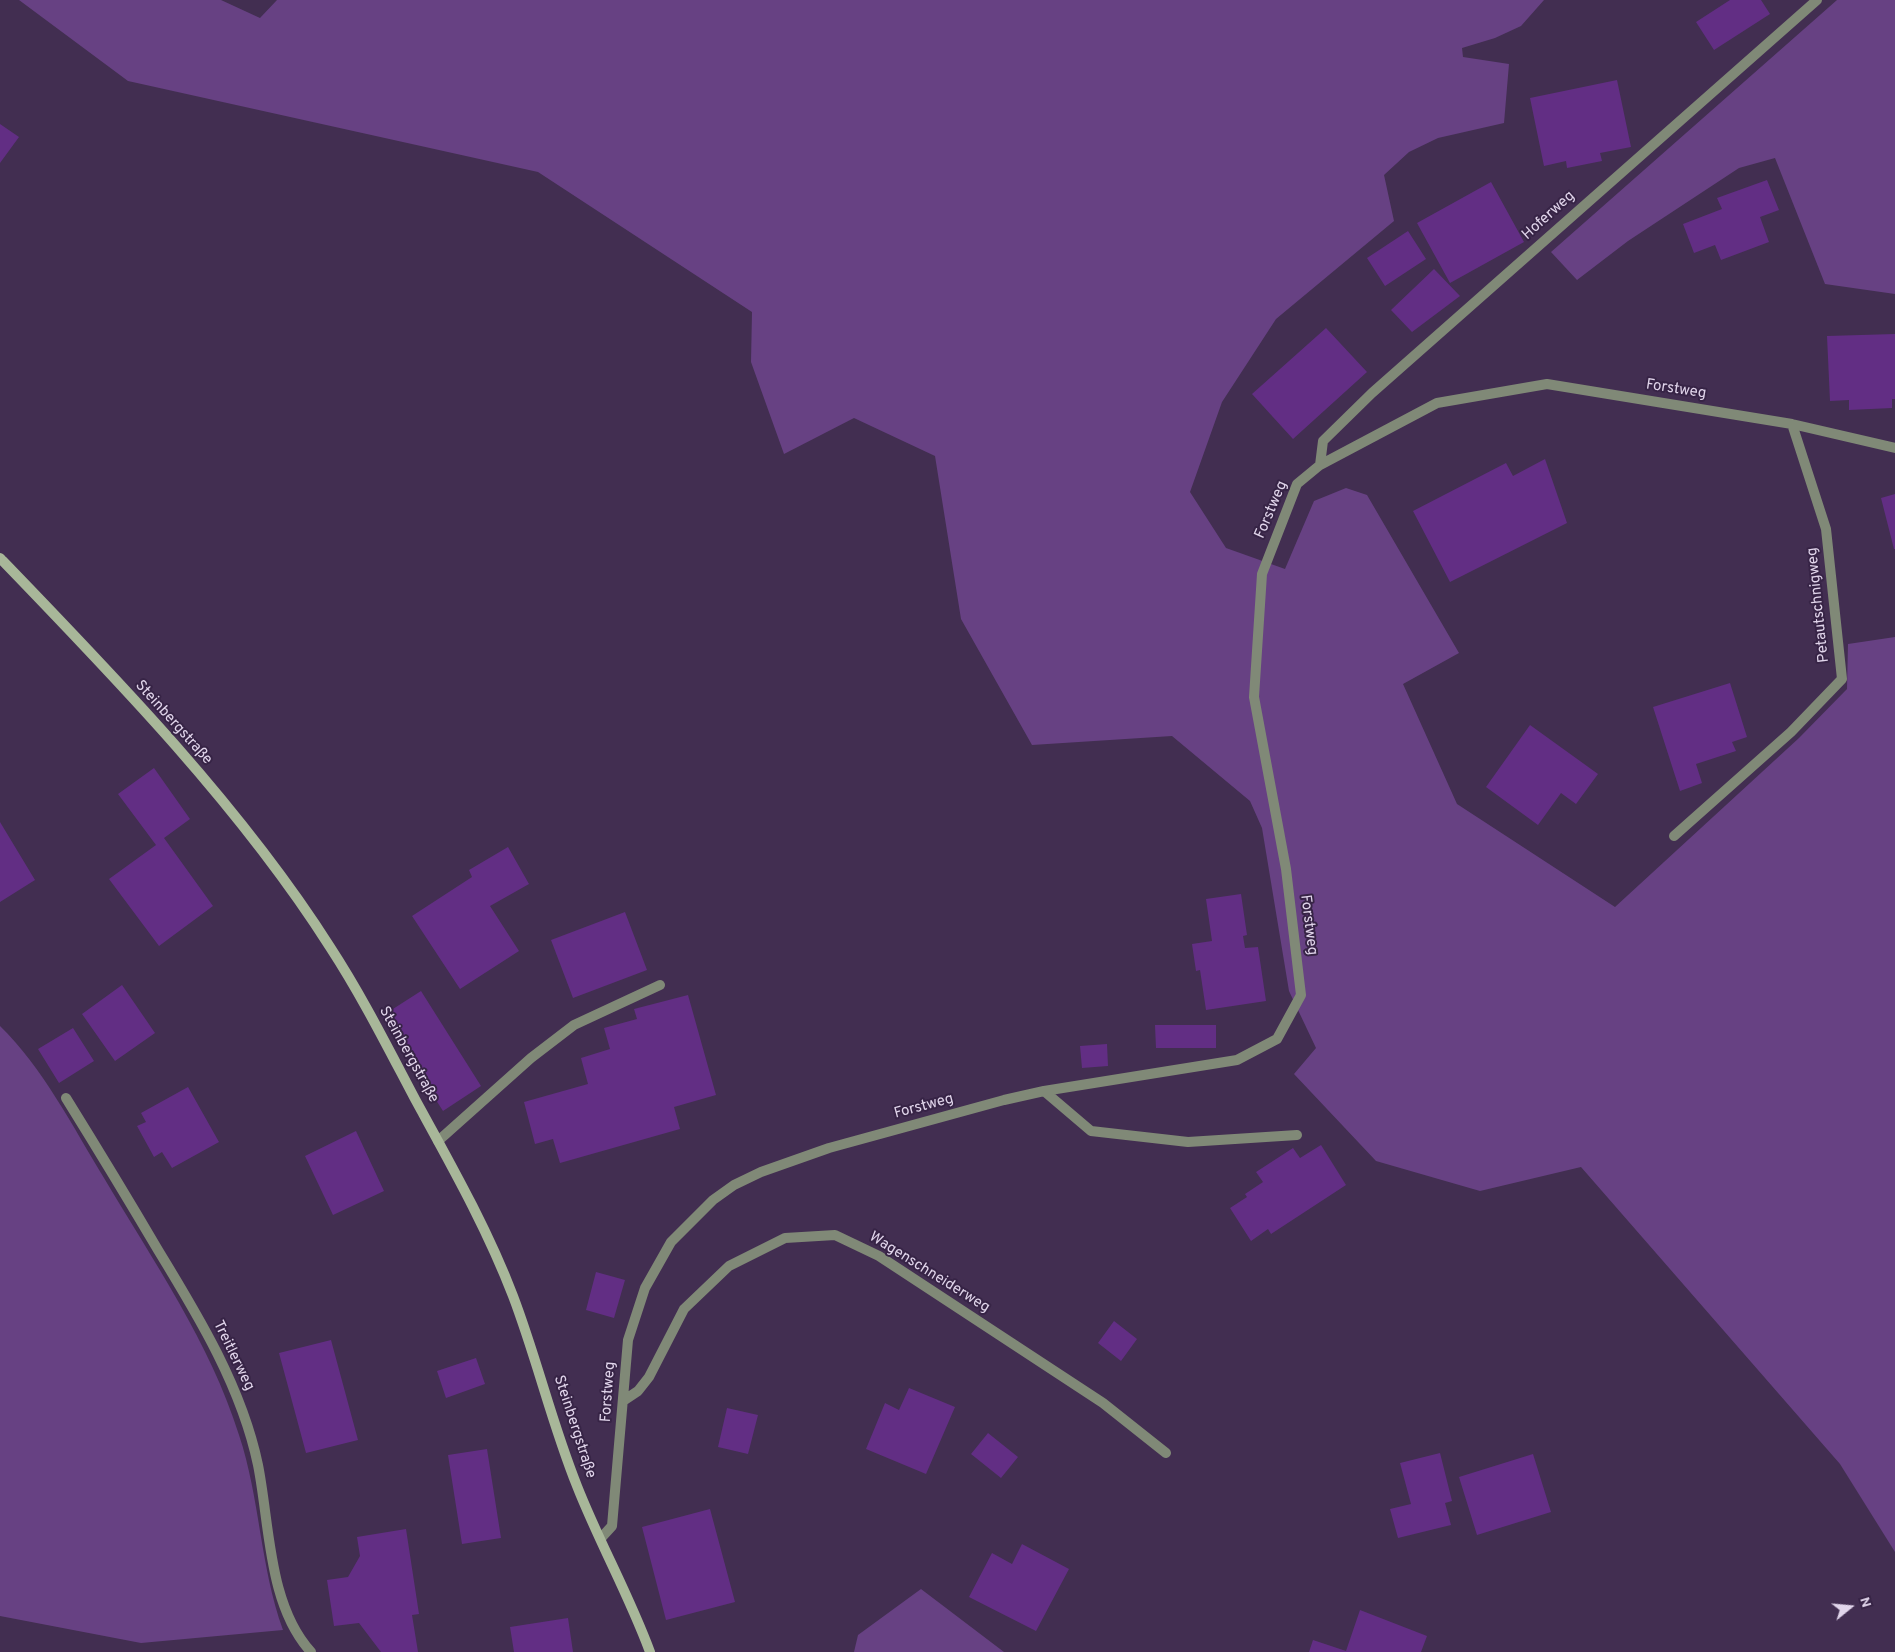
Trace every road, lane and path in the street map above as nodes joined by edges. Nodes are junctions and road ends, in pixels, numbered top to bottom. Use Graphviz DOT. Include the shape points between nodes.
graph roads {
  1 [pos="1817,0"];
  2 [pos="1792,424"];
  3 [pos="1895,448"];
  4 [pos="1320,465"];
  5 [pos="0,558"];
  6 [pos="1674,836"];
  7 [pos="660,985"];
  8 [pos="1044,1091"];
  9 [pos="66,1098"];
  10 [pos="1297,1135"];
  11 [pos="438,1141"];
  12 [pos="624,1401"];
  13 [pos="1166,1453"];
  14 [pos="601,1538"];
  15 [pos="311,1652"];
  16 [pos="650,1652"];
  1 -- 4 [label="street, Hoferweg" via="1372,393 1323,441"];
  2 -- 3 [label="street, Forstweg"];
  2 -- 4 [label="street, Forstweg" via="1547,384 1437,403"];
  2 -- 6 [label="street, Petautschnigweg" via="1826,529 1842,679 1791,732"];
  4 -- 8 [label="street, Forstweg" via="1297,484 1262,574 1254,697 1286,869 1302,995 1277,1039 1237,1060"];
  5 -- 11 [label="main road, Steinbergstraße" via="160,729 300,902 331,948"];
  7 -- 11 [label="street" via="574,1025 531,1058"];
  8 -- 10 [label="street" via="1091,1131 1188,1142"];
  8 -- 12 [label="street, Forstweg" via="792,1160 734,1185 713,1200 671,1242 645,1288 628,1340"];
  9 -- 15 [label="street, Treitlerweg" via="188,1299 239,1402 258,1465 274,1563 285,1607 295,1630"];
  11 -- 14 [label="main road, Steinbergstraße" via="512,1293 576,1483"];
  12 -- 13 [label="street, Wagenschneiderweg" via="649,1377 684,1309 729,1266 785,1238 835,1235 879,1256 1103,1403"];
  12 -- 14 [label="street, Forstweg" via="612,1526"];
  14 -- 16 [label="main road, Steinbergstraße"];
}
